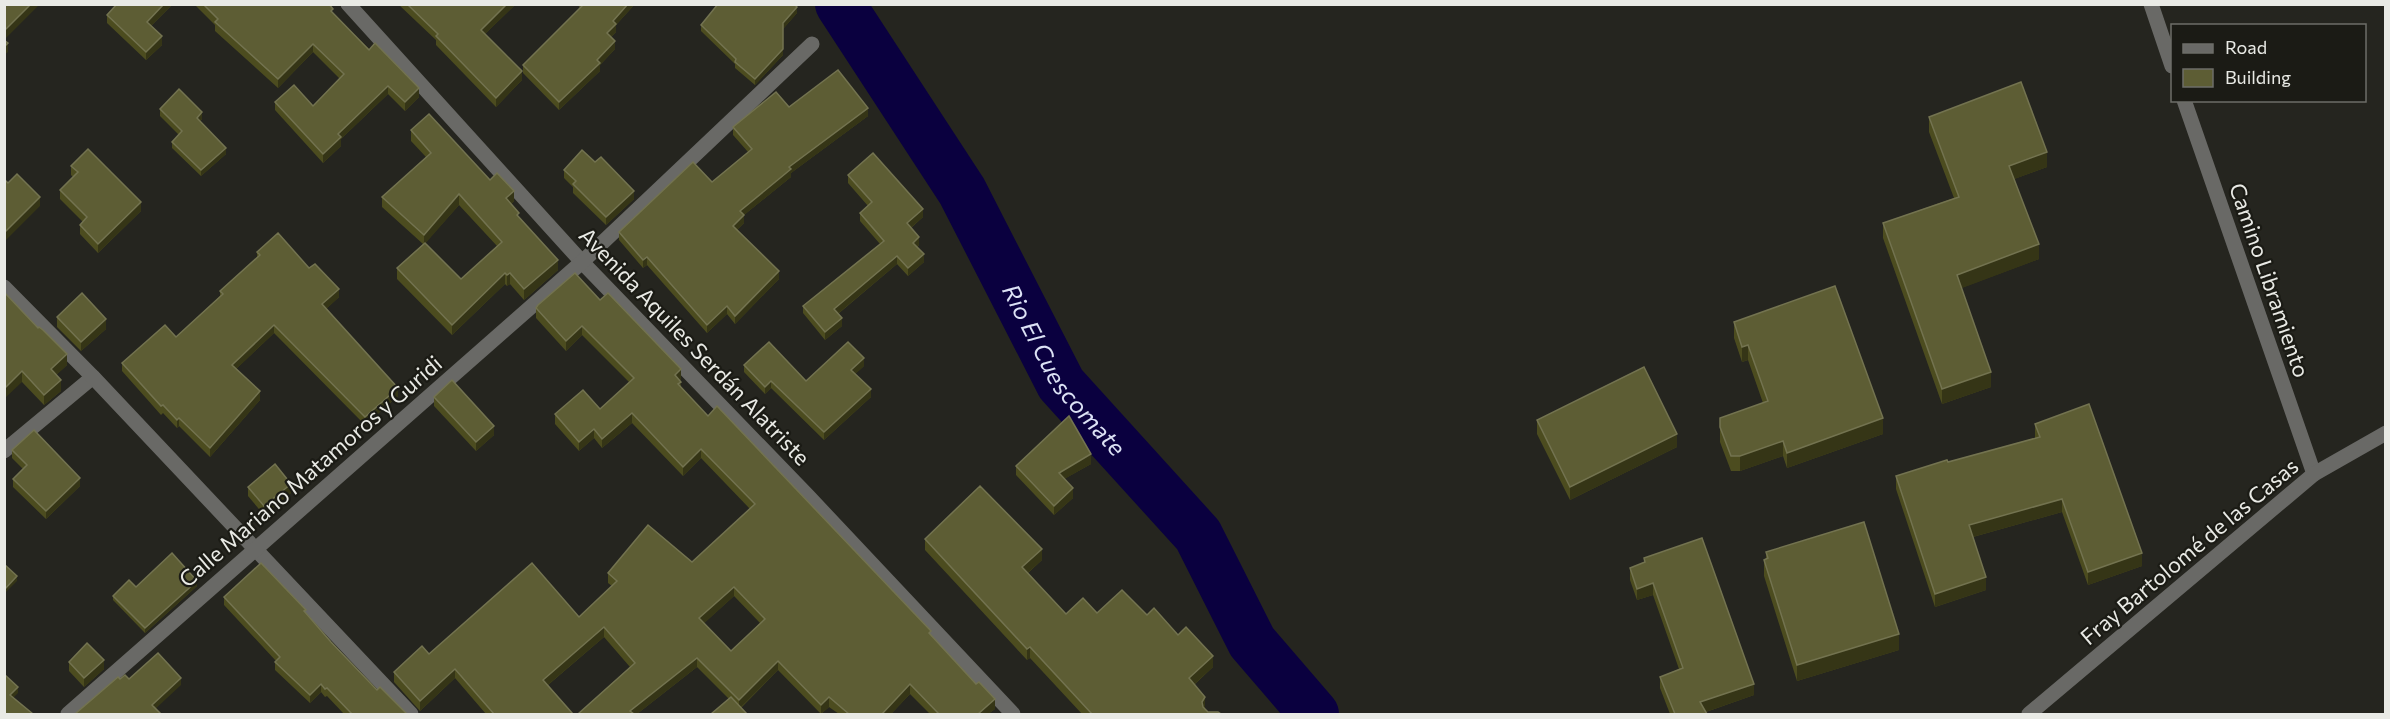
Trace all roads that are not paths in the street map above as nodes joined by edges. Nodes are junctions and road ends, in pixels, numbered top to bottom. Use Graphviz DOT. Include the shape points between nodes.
graph roads {
  1 [pos="348,4"];
  2 [pos="2151,4"];
  3 [pos="812,44"];
  4 [pos="2171,63"];
  5 [pos="2185,102"];
  6 [pos="582,262"];
  7 [pos="4,287"];
  8 [pos="93,377"];
  9 [pos="2385,433"];
  10 [pos="4,451"];
  11 [pos="2314,474"];
  12 [pos="255,549"];
  13 [pos="68,714"];
  14 [pos="411,714"];
  15 [pos="1013,714"];
  16 [pos="2030,714"];
  1 -- 6 [label="street, Avenida Aquiles Serdán Alatriste"];
  2 -- 4 [label="street"];
  3 -- 6 [label="street, Calle Mariano Matamoros y Guridi"];
  5 -- 11 [label="street, Camino Libramiento"];
  6 -- 12 [label="street, Calle Mariano Matamoros y Guridi"];
  6 -- 15 [label="street, Avenida Aquiles Serdán Alatriste"];
  7 -- 8 [label="street"];
  8 -- 10 [label="street"];
  8 -- 12 [label="street"];
  9 -- 11 [label="street, Fray Bartolomé de las Casas"];
  11 -- 16 [label="street, Fray Bartolomé de las Casas"];
  12 -- 13 [label="street, Calle Mariano Matamoros y Guridi"];
  12 -- 14 [label="street"];
}
